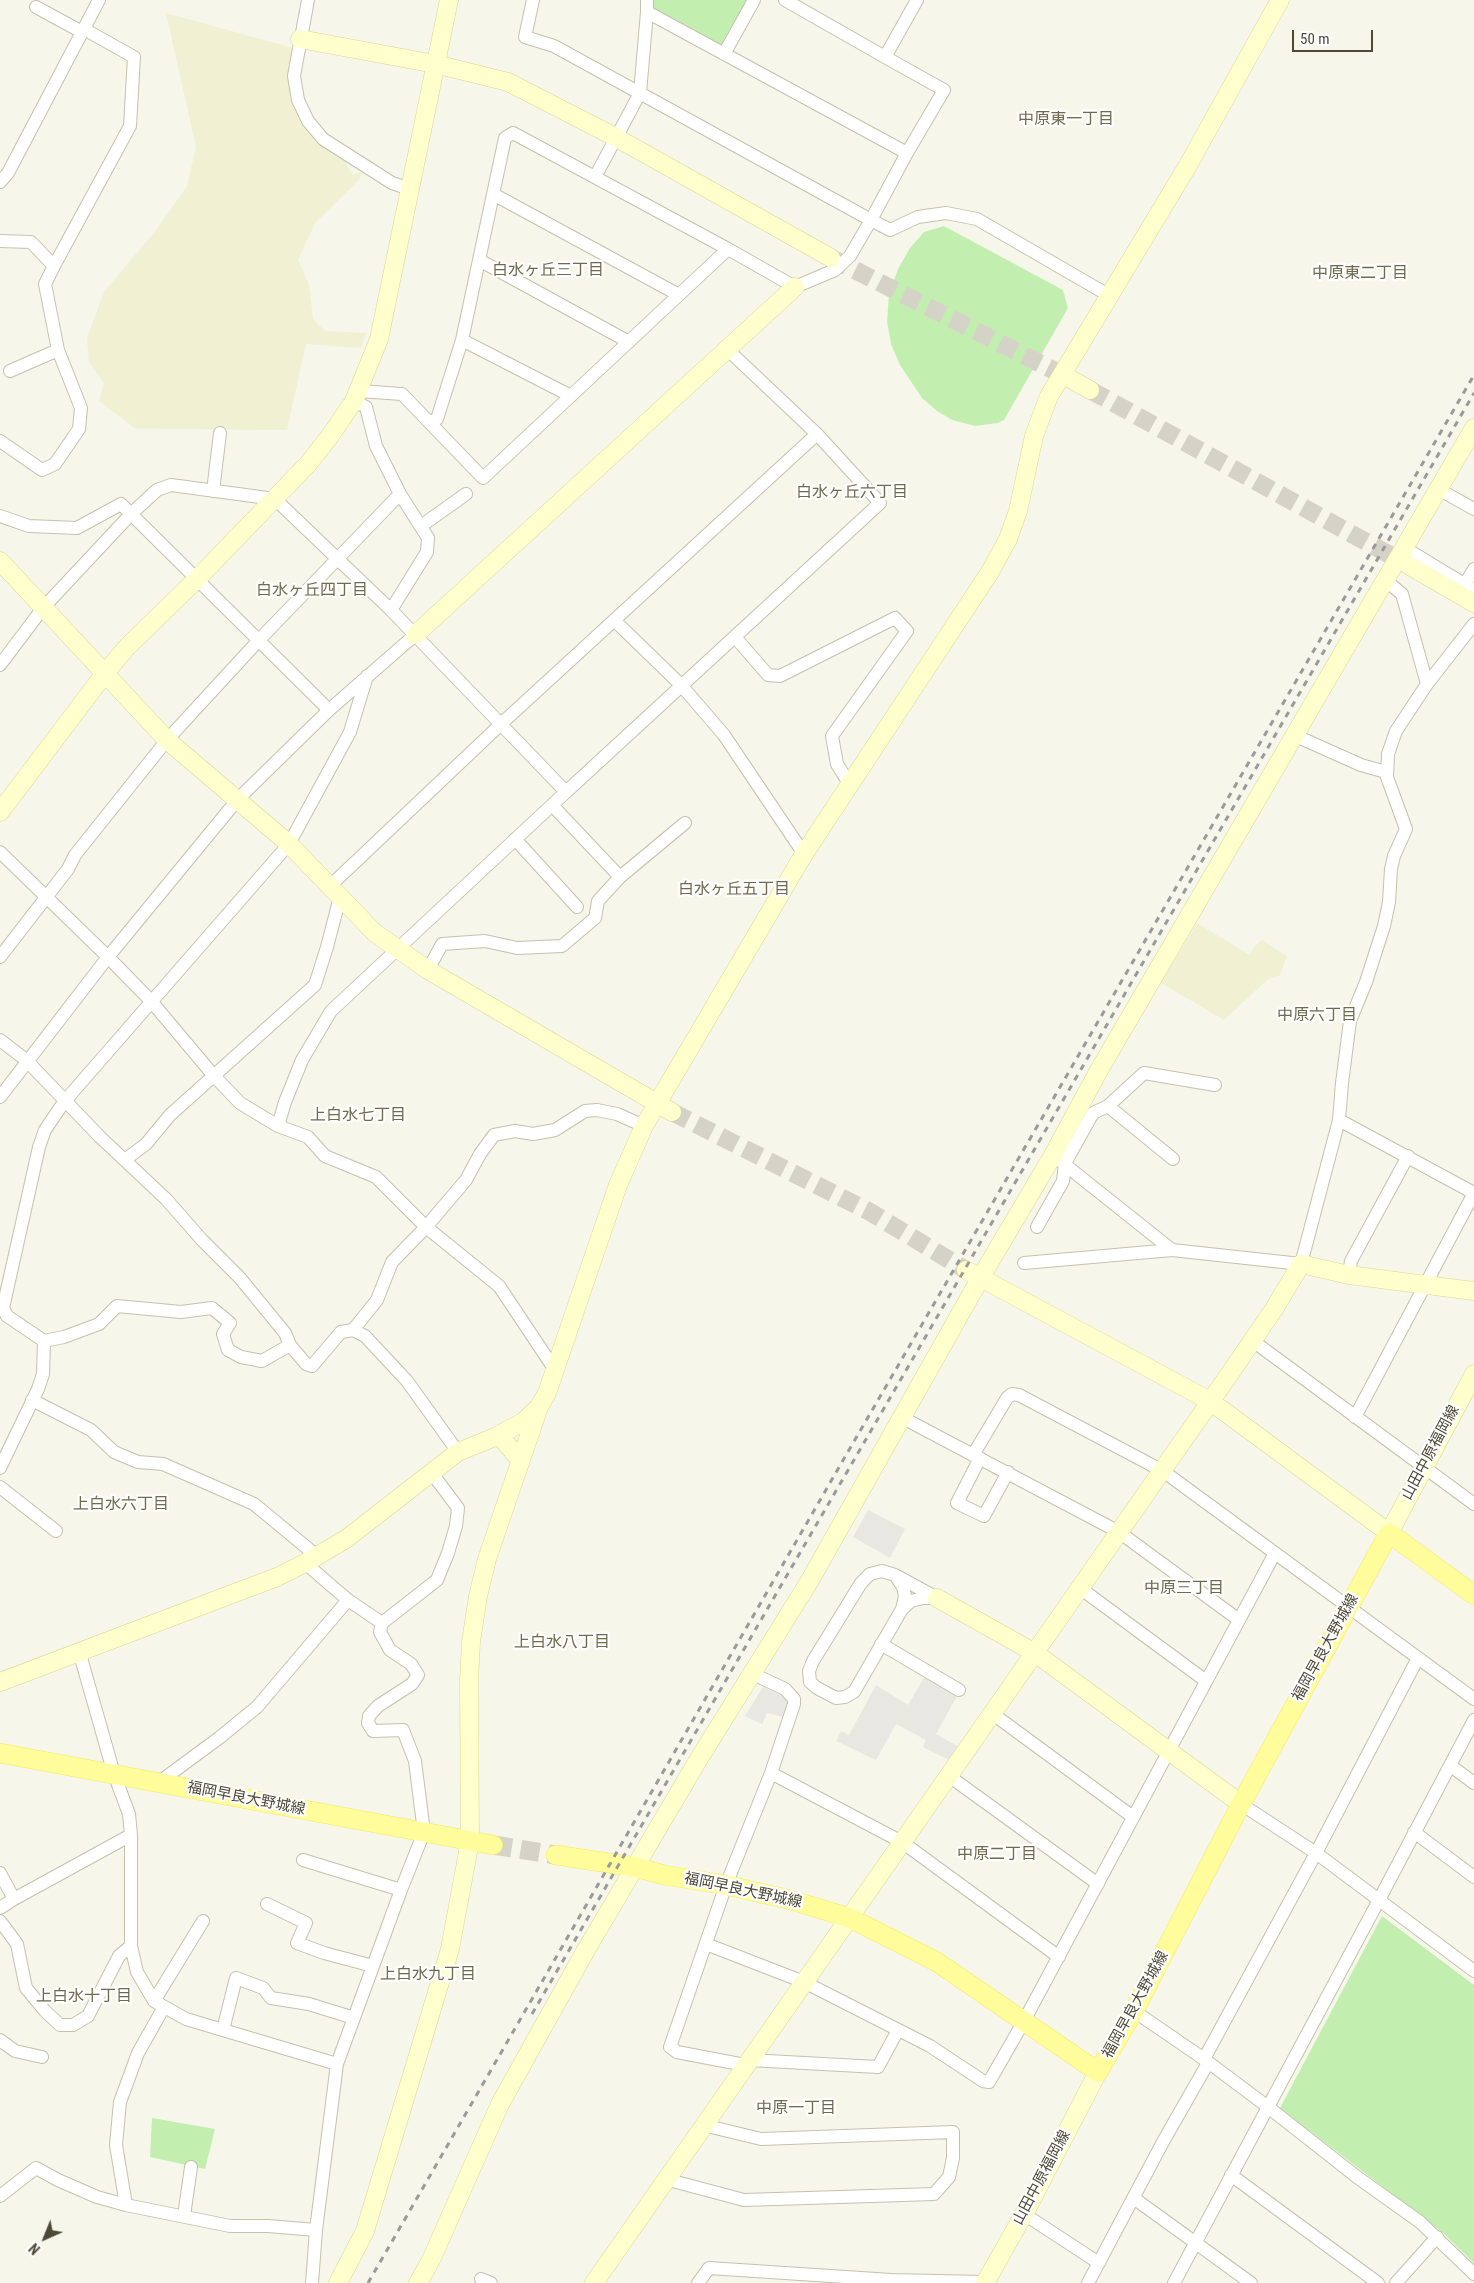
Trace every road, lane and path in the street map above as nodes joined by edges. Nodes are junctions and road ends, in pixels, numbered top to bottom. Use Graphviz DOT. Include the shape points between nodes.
graph roads {
  1 [pos="99,0"];
  2 [pos="308,0"];
  3 [pos="448,0"];
  4 [pos="533,0"];
  5 [pos="754,0"];
  6 [pos="785,0"];
  7 [pos="917,0"];
  8 [pos="1280,0"];
  9 [pos="647,6"];
  10 [pos="36,7"];
  11 [pos="83,31"];
  12 [pos="300,39"];
  13 [pos="724,54"];
  14 [pos="885,57"];
  15 [pos="436,64"];
  16 [pos="640,93"];
  17 [pos="617,138"];
  18 [pos="907,153"];
  19 [pos="595,177"];
  20 [pos="0,182"];
  21 [pos="410,188"];
  22 [pos="493,194"];
  23 [pos="871,220"];
  24 [pos="0,241"];
  25 [pos="728,249"];
  26 [pos="831,258"];
  27 [pos="479,260"];
  28 [pos="54,266"];
  29 [pos="795,287"];
  30 [pos="679,295"];
  31 [pos="1110,296"];
  32 [pos="462,340"];
  33 [pos="629,342"];
  34 [pos="727,349"];
  35 [pos="58,350"];
  36 [pos="10,371"];
  37 [pos="1067,377"];
  38 [pos="1090,390"];
  39 [pos="356,396"];
  40 [pos="571,396"];
  41 [pos="430,422"];
  42 [pos="1474,428"];
  43 [pos="220,432"];
  44 [pos="817,434"];
  45 [pos="0,441"];
  46 [pos="1438,489"];
  47 [pos="213,491"];
  48 [pos="400,494"];
  49 [pos="466,494"];
  50 [pos="275,499"];
  51 [pos="1474,509"];
  52 [pos="131,514"];
  53 [pos="0,516"];
  54 [pos="421,526"];
  55 [pos="1403,547"];
  56 [pos="337,558"];
  57 [pos="0,561"];
  58 [pos="1408,565"];
  59 [pos="1474,569"];
  60 [pos="1384,579"];
  61 [pos="196,580"];
  62 [pos="1470,587"];
  63 [pos="1474,602"];
  64 [pos="42,608"];
  65 [pos="391,610"];
  66 [pos="614,620"];
  67 [pos="1474,624"];
  68 [pos="415,635"];
  69 [pos="735,637"];
  70 [pos="259,640"];
  71 [pos="0,665"];
  72 [pos="106,672"];
  73 [pos="367,676"];
  74 [pos="1428,684"];
  75 [pos="681,685"];
  76 [pos="330,710"];
  77 [pos="501,724"];
  78 [pos="1296,736"];
  79 [pos="167,740"];
  80 [pos="1386,772"];
  81 [pos="850,785"];
  82 [pos="566,792"];
  83 [pos="238,799"];
  84 [pos="552,805"];
  85 [pos="0,812"];
  86 [pos="684,823"];
  87 [pos="515,839"];
  88 [pos="289,844"];
  89 [pos="0,852"];
  90 [pos="804,854"];
  91 [pos="620,877"];
  92 [pos="334,892"];
  93 [pos="46,896"];
  94 [pos="577,907"];
  95 [pos="398,950"];
  96 [pos="0,957"];
  97 [pos="108,957"];
  98 [pos="428,970"];
  99 [pos="151,1001"];
  100 [pos="0,1040"];
  101 [pos="26,1060"];
  102 [pos="214,1076"];
  103 [pos="1215,1085"];
  104 [pos="0,1097"];
  105 [pos="65,1100"];
  106 [pos="657,1103"];
  107 [pos="1108,1106"];
  108 [pos="672,1112"];
  109 [pos="1339,1120"];
  110 [pos="278,1126"];
  111 [pos="644,1126"];
  112 [pos="1408,1156"];
  113 [pos="126,1159"];
  114 [pos="1172,1159"];
  115 [pos="1059,1160"];
  116 [pos="1474,1193"];
  117 [pos="426,1227"];
  118 [pos="1037,1227"];
  119 [pos="1172,1250"];
  120 [pos="1024,1263"];
  121 [pos="1301,1264"];
  122 [pos="974,1273"];
  123 [pos="1350,1275"];
  124 [pos="1425,1284"];
  125 [pos="1474,1291"];
  126 [pos="2,1306"];
  127 [pos="353,1330"];
  128 [pos="44,1341"];
  129 [pos="1252,1341"];
  130 [pos="290,1345"];
  131 [pos="555,1370"];
  132 [pos="1474,1374"];
  133 [pos="32,1400"];
  134 [pos="1210,1401"];
  135 [pos="539,1407"];
  136 [pos="1355,1417"];
  137 [pos="903,1418"];
  138 [pos="499,1435"];
  139 [pos="458,1452"];
  140 [pos="977,1457"];
  141 [pos="521,1461"];
  142 [pos="0,1468"];
  143 [pos="1423,1468"];
  144 [pos="1162,1471"];
  145 [pos="432,1472"];
  146 [pos="1008,1472"];
  147 [pos="0,1486"];
  148 [pos="1474,1504"];
  149 [pos="56,1531"];
  150 [pos="1119,1532"];
  151 [pos="1389,1533"];
  152 [pos="1275,1553"];
  153 [pos="311,1560"];
  154 [pos="895,1575"];
  155 [pos="1080,1588"];
  156 [pos="1474,1595"];
  157 [pos="937,1598"];
  158 [pos="348,1600"];
  159 [pos="1349,1607"];
  160 [pos="902,1609"];
  161 [pos="1239,1620"];
  162 [pos="382,1623"];
  163 [pos="882,1644"];
  164 [pos="79,1651"];
  165 [pos="1035,1653"];
  166 [pos="1418,1658"];
  167 [pos="753,1674"];
  168 [pos="1206,1680"];
  169 [pos="0,1682"];
  170 [pos="959,1690"];
  171 [pos="1474,1699"];
  172 [pos="993,1714"];
  173 [pos="1474,1720"];
  174 [pos="1169,1749"];
  175 [pos="0,1752"];
  176 [pos="1451,1766"];
  177 [pos="771,1773"];
  178 [pos="114,1774"];
  179 [pos="949,1776"];
  180 [pos="158,1783"];
  181 [pos="1474,1783"];
  182 [pos="1242,1804"];
  183 [pos="1133,1817"];
  184 [pos="424,1832"];
  185 [pos="1414,1832"];
  186 [pos="131,1835"];
  187 [pos="470,1842"];
  188 [pos="902,1842"];
  189 [pos="493,1846"];
  190 [pos="1316,1853"];
  191 [pos="556,1855"];
  192 [pos="303,1860"];
  193 [pos="635,1867"];
  194 [pos="0,1873"];
  195 [pos="1474,1877"];
  196 [pos="1098,1884"];
  197 [pos="726,1885"];
  198 [pos="401,1890"];
  199 [pos="14,1899"];
  200 [pos="1379,1900"];
  201 [pos="267,1904"];
  202 [pos="0,1908"];
  203 [pos="850,1918"];
  204 [pos="0,1921"];
  205 [pos="203,1921"];
  206 [pos="706,1944"];
  207 [pos="131,1946"];
  208 [pos="1059,1957"];
  209 [pos="373,1966"];
  210 [pos="1474,1971"];
  211 [pos="804,1982"];
  212 [pos="159,2004"];
  213 [pos="1134,2011"];
  214 [pos="354,2018"];
  215 [pos="1024,2022"];
  216 [pos="223,2030"];
  217 [pos="898,2030"];
  218 [pos="0,2040"];
  219 [pos="42,2057"];
  220 [pos="1206,2061"];
  221 [pos="747,2063"];
  222 [pos="337,2064"];
  223 [pos="1098,2072"];
  224 [pos="1268,2107"];
  225 [pos="703,2125"];
  226 [pos="191,2167"];
  227 [pos="1231,2175"];
  228 [pos="666,2180"];
  229 [pos="0,2196"];
  230 [pos="1134,2198"];
  231 [pos="126,2206"];
  232 [pos="1024,2214"];
  233 [pos="184,2216"];
  234 [pos="316,2230"];
  235 [pos="1437,2237"];
  236 [pos="1194,2243"];
  237 [pos="1099,2263"];
  238 [pos="1472,2272"];
  239 [pos="798,2278"];
  240 [pos="891,2281"];
  241 [pos="312,2283"];
  242 [pos="338,2283"];
  243 [pos="418,2283"];
  244 [pos="594,2283"];
  245 [pos="698,2283"];
  246 [pos="985,2283"];
  247 [pos="1088,2283"];
  248 [pos="1174,2283"];
  249 [pos="1251,2283"];
  250 [pos="1378,2283"];
  251 [pos="1396,2283"];
  1 -- 11 [label="street"];
  2 -- 12 [label="street"];
  3 -- 15 [label="street"];
  4 -- 16 [label="street" via="525,37 554,46"];
  5 -- 13 [label="street"];
  6 -- 14 [label="street"];
  7 -- 14 [label="street"];
  8 -- 31 [label="street"];
  9 -- 13 [label="street"];
  9 -- 16 [label="street"];
  10 -- 11 [label="street"];
  11 -- 20 [label="street" via="8,173"];
  11 -- 28 [label="street" via="134,57 130,126"];
  12 -- 15 [label="street"];
  12 -- 21 [label="street" via="294,76 298,100 308,121 323,139 392,183"];
  13 -- 18 [label="street"];
  14 -- 18 [label="street" via="944,90"];
  15 -- 17 [label="street" via="508,82"];
  15 -- 21 [label="street"];
  16 -- 17 [label="street"];
  16 -- 23 [label="street"];
  17 -- 19 [label="street"];
  17 -- 26 [label="street"];
  18 -- 23 [label="street"];
  19 -- 22 [label="street" via="513,133 505,138"];
  19 -- 25 [label="street"];
  21 -- 39 [label="street" via="379,339"];
  22 -- 27 [label="street"];
  22 -- 30 [label="street"];
  23 -- 29 [label="street" via="850,256 835,270"];
  23 -- 31 [label="street" via="890,230 918,217 946,213 977,218"];
  24 -- 28 [label="street" via="31,242"];
  25 -- 29 [label="street"];
  25 -- 30 [label="street"];
  27 -- 32 [label="street"];
  27 -- 33 [label="street"];
  28 -- 35 [label="street" via="45,284"];
  29 -- 34 [label="street"];
  30 -- 33 [label="street"];
  31 -- 81 [label="street" via="1048,396 1034,436 1018,510 1008,539 990,572"];
  32 -- 40 [label="street"];
  32 -- 41 [label="street" via="437,419"];
  33 -- 40 [label="street"];
  34 -- 44 [label="street"];
  34 -- 68 [label="street"];
  35 -- 36 [label="street"];
  35 -- 45 [label="street" via="81,408 79,429 55,464 42,470"];
  37 -- 38 [label="street"];
  39 -- 41 [label="street" via="402,394"];
  39 -- 48 [label="street" via="366,407 376,446"];
  39 -- 50 [label="street" via="330,436"];
  40 -- 41 [label="street" via="483,478"];
  42 -- 46 [label="street"];
  43 -- 47 [label="street"];
  44 -- 66 [label="street"];
  44 -- 69 [label="street" via="880,503"];
  46 -- 51 [label="street"];
  46 -- 55 [label="street"];
  47 -- 50 [label="street"];
  47 -- 52 [label="street" via="171,485 157,490"];
  48 -- 54 [label="street"];
  48 -- 56 [label="street"];
  49 -- 54 [label="street"];
  50 -- 56 [label="street"];
  50 -- 61 [label="street"];
  52 -- 53 [label="street" via="120,504 76,528 29,526"];
  52 -- 61 [label="street"];
  52 -- 64 [label="street"];
  54 -- 65 [label="street" via="428,538 426,552"];
  55 -- 60 [label="street"];
  55 -- 62 [label="street"];
  56 -- 65 [label="street"];
  56 -- 70 [label="street"];
  57 -- 64 [label="street"];
  58 -- 63 [label="street"];
  59 -- 62 [label="street"];
  60 -- 74 [label="street" via="1402,594"];
  60 -- 78 [label="street"];
  61 -- 70 [label="street"];
  61 -- 72 [label="street"];
  64 -- 71 [label="street"];
  64 -- 72 [label="street"];
  65 -- 68 [label="street"];
  66 -- 75 [label="street"];
  66 -- 77 [label="street"];
  67 -- 74 [label="street"];
  68 -- 73 [label="street"];
  68 -- 77 [label="street"];
  69 -- 75 [label="street"];
  69 -- 81 [label="street" via="768,675 780,676 895,618 908,631 832,736 837,764"];
  70 -- 76 [label="street"];
  70 -- 79 [label="street"];
  72 -- 79 [label="street"];
  72 -- 85 [label="street"];
  73 -- 76 [label="street"];
  73 -- 88 [label="street" via="350,732"];
  74 -- 80 [label="street" via="1396,731"];
  75 -- 82 [label="street"];
  75 -- 90 [label="street" via="724,735"];
  76 -- 83 [label="street"];
  77 -- 82 [label="street"];
  77 -- 92 [label="street"];
  78 -- 80 [label="street" via="1361,765"];
  78 -- 115 [label="street" via="1098,1072"];
  79 -- 83 [label="street"];
  79 -- 93 [label="street"];
  80 -- 109 [label="street" via="1406,829 1392,863 1384,926 1350,1021"];
  81 -- 90 [label="street"];
  82 -- 84 [label="street"];
  83 -- 88 [label="street"];
  83 -- 97 [label="street"];
  84 -- 87 [label="street"];
  84 -- 91 [label="street"];
  86 -- 91 [label="street"];
  87 -- 94 [label="street"];
  87 -- 95 [label="street"];
  88 -- 92 [label="street"];
  88 -- 99 [label="street"];
  89 -- 93 [label="street"];
  90 -- 106 [label="street"];
  91 -- 98 [label="street" via="598,901 595,918 562,946 517,948 484,941 442,944"];
  92 -- 95 [label="street" via="375,933"];
  92 -- 102 [label="street" via="327,946 314,986"];
  93 -- 96 [label="street"];
  93 -- 97 [label="street"];
  95 -- 98 [label="street"];
  95 -- 110 [label="street" via="331,1011 302,1060"];
  97 -- 99 [label="street"];
  97 -- 101 [label="street"];
  98 -- 106 [label="street"];
  99 -- 102 [label="street"];
  99 -- 105 [label="street"];
  100 -- 101 [label="street"];
  101 -- 104 [label="street"];
  101 -- 105 [label="street"];
  102 -- 110 [label="street" via="240,1103"];
  102 -- 113 [label="street" via="170,1115 146,1144"];
  103 -- 107 [label="street" via="1144,1074"];
  105 -- 113 [label="street"];
  105 -- 126 [label="street" via="54,1114 39,1147"];
  106 -- 108 [label="street"];
  106 -- 111 [label="street"];
  107 -- 114 [label="street"];
  107 -- 115 [label="street" via="1093,1113"];
  109 -- 112 [label="street"];
  109 -- 121 [label="street"];
  110 -- 117 [label="street" via="308,1137 325,1156 376,1177"];
  111 -- 117 [label="street" via="617,1114 597,1110 585,1111 555,1130 533,1134 515,1130 494,1135 466,1180"];
  111 -- 131 [label="street" via="618,1184"];
  112 -- 116 [label="street"];
  112 -- 123 [label="street" via="1351,1261"];
  113 -- 130 [label="street" via="240,1278 285,1334"];
  115 -- 118 [label="street" via="1062,1181"];
  115 -- 119 [label="street"];
  115 -- 122 [label="street"];
  116 -- 124 [label="street"];
  117 -- 127 [label="street" via="392,1262 378,1300"];
  117 -- 131 [label="street" via="500,1286"];
  119 -- 120 [label="street"];
  119 -- 121 [label="street"];
  121 -- 123 [label="street"];
  121 -- 129 [label="street"];
  122 -- 134 [label="street"];
  122 -- 137 [label="street"];
  123 -- 124 [label="street"];
  124 -- 125 [label="street"];
  124 -- 136 [label="street"];
  126 -- 128 [label="street" via="8,1316"];
  127 -- 130 [label="street" via="341,1332 312,1366 306,1364"];
  127 -- 139 [label="street" via="365,1336 407,1381"];
  128 -- 130 [label="street" via="98,1324 117,1306 182,1312 212,1308 230,1323 223,1334 228,1350 240,1357 262,1361"];
  128 -- 133 [label="street" via="43,1374"];
  129 -- 134 [label="street"];
  129 -- 136 [label="street"];
  131 -- 135 [label="street"];
  132 -- 143 [label="street, 山田中原福岡線"];
  133 -- 142 [label="street"];
  133 -- 153 [label="street" via="91,1430 114,1452 138,1462 163,1464 254,1504"];
  134 -- 144 [label="street"];
  134 -- 151 [label="street"];
  135 -- 138 [label="street" via="523,1422"];
  135 -- 141 [label="street"];
  136 -- 143 [label="street"];
  137 -- 140 [label="street"];
  137 -- 167 [label="street"];
  138 -- 139 [label="street"];
  138 -- 141 [label="street"];
  139 -- 145 [label="street"];
  140 -- 144 [label="street" via="1007,1398 1019,1394"];
  140 -- 146 [label="street"];
  140 -- 146 [label="street" via="957,1502 984,1516"];
  141 -- 187 [label="street" via="488,1559 471,1642"];
  143 -- 148 [label="street"];
  143 -- 151 [label="street, 山田中原福岡線"];
  144 -- 150 [label="street"];
  144 -- 152 [label="street"];
  145 -- 153 [label="street" via="346,1539"];
  145 -- 162 [label="street" via="458,1508 448,1553 437,1580"];
  146 -- 150 [label="street"];
  147 -- 149 [label="street"];
  150 -- 155 [label="street"];
  150 -- 161 [label="street"];
  151 -- 156 [label="main road"];
  151 -- 159 [label="main road, 福岡早良大野城線"];
  152 -- 159 [label="street"];
  152 -- 161 [label="street"];
  153 -- 158 [label="street"];
  153 -- 164 [label="street" via="278,1577"];
  154 -- 157 [label="street"];
  154 -- 160 [label="street" via="905,1596"];
  154 -- 163 [label="street" via="882,1571 870,1574 861,1583 813,1661 809,1671 810,1682 836,1698 846,1697 854,1692"];
  155 -- 165 [label="street"];
  155 -- 168 [label="street"];
  157 -- 160 [label="street" via="911,1601"];
  157 -- 165 [label="street"];
  158 -- 162 [label="street"];
  158 -- 180 [label="street" via="257,1707"];
  159 -- 166 [label="street"];
  159 -- 182 [label="main road, 福岡早良大野城線"];
  160 -- 163 [label="street"];
  161 -- 168 [label="street"];
  162 -- 184 [label="street" via="380,1632 390,1650 411,1664 418,1675 412,1684 378,1706 369,1716 368,1723 373,1731 403,1730 415,1761"];
  163 -- 170 [label="street"];
  164 -- 169 [label="street"];
  164 -- 178 [label="street"];
  165 -- 172 [label="street"];
  165 -- 174 [label="street"];
  166 -- 171 [label="street"];
  166 -- 190 [label="street"];
  167 -- 177 [label="street" via="785,1689 794,1699"];
  167 -- 193 [label="street"];
  168 -- 174 [label="street"];
  172 -- 179 [label="street"];
  172 -- 183 [label="street"];
  173 -- 176 [label="street"];
  174 -- 182 [label="street"];
  174 -- 183 [label="street"];
  175 -- 178 [label="main road, 福岡早良大野城線"];
  176 -- 181 [label="street"];
  176 -- 185 [label="street"];
  177 -- 188 [label="street"];
  177 -- 197 [label="street"];
  178 -- 180 [label="main road, 福岡早良大野城線"];
  178 -- 186 [label="street" via="128,1814"];
  179 -- 188 [label="street"];
  179 -- 196 [label="street"];
  180 -- 184 [label="main road, 福岡早良大野城線"];
  182 -- 190 [label="street"];
  182 -- 213 [label="main road, 福岡早良大野城線"];
  183 -- 196 [label="street"];
  184 -- 187 [label="main road, 福岡早良大野城線"];
  184 -- 198 [label="street"];
  185 -- 195 [label="street"];
  185 -- 200 [label="street"];
  186 -- 199 [label="street"];
  186 -- 207 [label="street"];
  187 -- 189 [label="main road, 福岡早良大野城線"];
  187 -- 242 [label="street" via="438,1994 365,2231"];
  188 -- 203 [label="street"];
  188 -- 208 [label="street"];
  190 -- 200 [label="street"];
  190 -- 220 [label="street"];
  191 -- 193 [label="main road, 福岡早良大野城線"];
  192 -- 198 [label="street"];
  193 -- 197 [label="main road, 福岡早良大野城線"];
  193 -- 243 [label="street" via="500,2104"];
  194 -- 199 [label="street"];
  196 -- 208 [label="street"];
  197 -- 203 [label="main road, 福岡早良大野城線"];
  197 -- 206 [label="street"];
  198 -- 209 [label="street"];
  199 -- 202 [label="street"];
  200 -- 210 [label="street"];
  200 -- 224 [label="street"];
  201 -- 209 [label="street" via="278,1916 306,1923 297,1943 324,1954"];
  203 -- 211 [label="street"];
  203 -- 215 [label="main road, 福岡早良大野城線" via="937,1962"];
  204 -- 207 [label="street" via="17,1944 26,1988 60,2025 73,2025 88,2016 119,1956"];
  205 -- 212 [label="street"];
  206 -- 211 [label="street"];
  206 -- 221 [label="street" via="670,2047 676,2052"];
  207 -- 212 [label="street" via="137,1972"];
  208 -- 215 [label="street"];
  209 -- 214 [label="street"];
  211 -- 217 [label="street"];
  211 -- 221 [label="street"];
  212 -- 216 [label="street" via="186,2019"];
  212 -- 231 [label="street" via="120,2102 116,2145"];
  213 -- 220 [label="street"];
  213 -- 223 [label="main road, 福岡早良大野城線"];
  214 -- 216 [label="street" via="309,2004 272,1998 263,1988 236,1978"];
  214 -- 222 [label="street"];
  215 -- 217 [label="street" via="989,2082"];
  215 -- 223 [label="main road, 福岡早良大野城線"];
  216 -- 222 [label="street"];
  217 -- 221 [label="street" via="878,2067"];
  218 -- 219 [label="street" via="16,2051"];
  220 -- 224 [label="street"];
  220 -- 230 [label="street"];
  221 -- 225 [label="street"];
  222 -- 234 [label="street"];
  223 -- 232 [label="street, 山田中原福岡線"];
  224 -- 227 [label="street"];
  224 -- 235 [label="street"];
  225 -- 228 [label="street"];
  225 -- 228 [label="street" via="762,2138 952,2132 953,2158 948,2177 934,2194 744,2200"];
  226 -- 233 [label="street"];
  227 -- 236 [label="street"];
  227 -- 250 [label="street"];
  228 -- 244 [label="street"];
  229 -- 231 [label="street" via="36,2168 97,2197"];
  230 -- 236 [label="street"];
  230 -- 237 [label="street"];
  231 -- 233 [label="street"];
  232 -- 237 [label="street"];
  232 -- 246 [label="street, 山田中原福岡線"];
  233 -- 234 [label="street" via="230,2226"];
  234 -- 241 [label="street"];
  235 -- 238 [label="street"];
  235 -- 251 [label="street"];
  236 -- 248 [label="street"];
  236 -- 249 [label="street"];
  237 -- 247 [label="street"];
  239 -- 240 [label="street"];
  239 -- 245 [label="street" via="709,2268"];
  240 -- 246 [label="street"];
}
